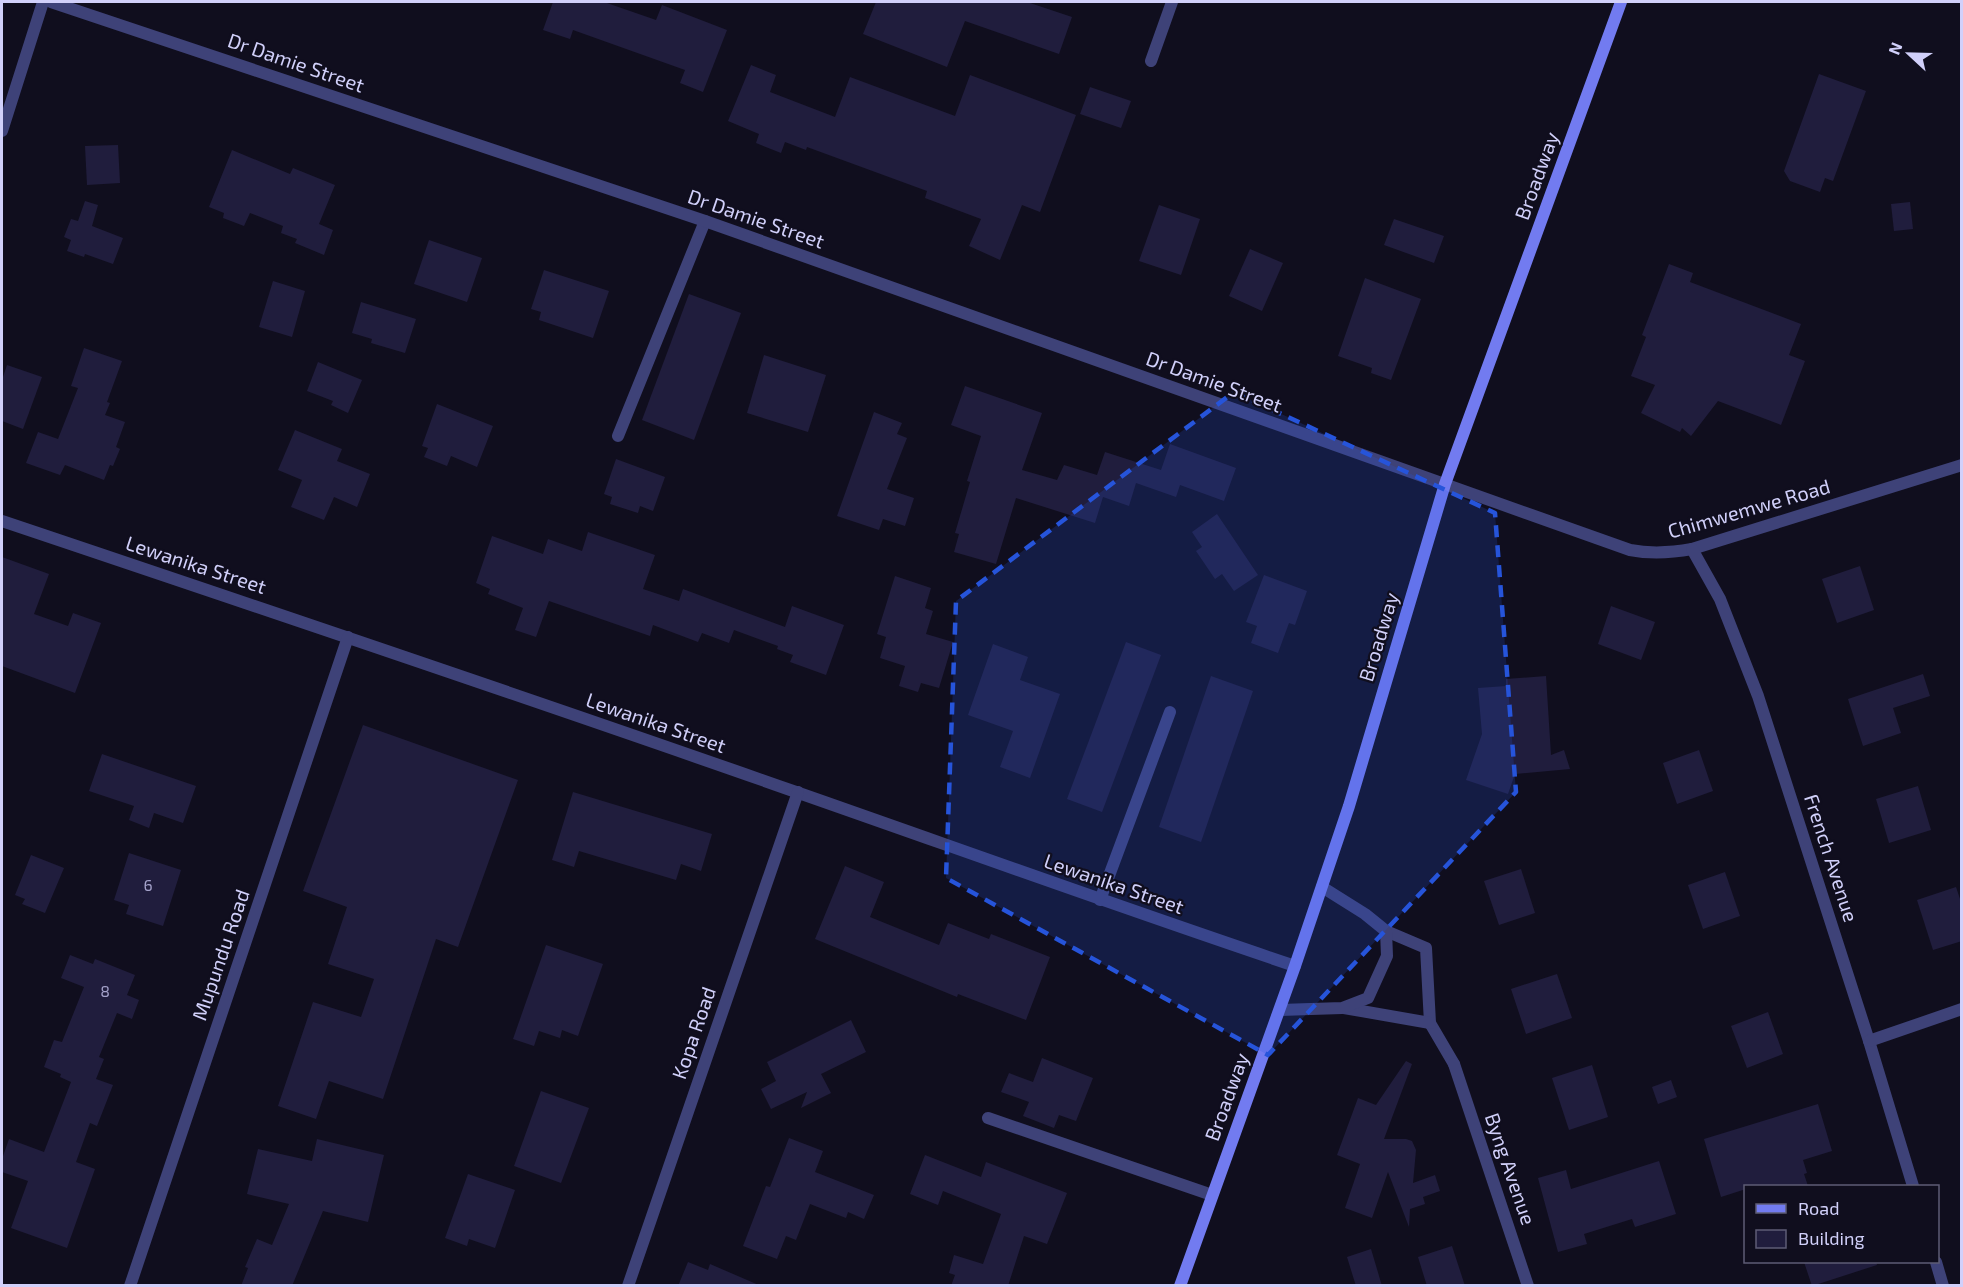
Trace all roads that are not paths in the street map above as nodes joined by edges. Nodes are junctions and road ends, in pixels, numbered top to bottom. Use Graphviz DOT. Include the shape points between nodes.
graph roads {
  1 [pos="43,2"];
  2 [pos="51,2"];
  3 [pos="1172,2"];
  4 [pos="1619,2"];
  5 [pos="1151,61"];
  6 [pos="2,131"];
  7 [pos="705,221"];
  8 [pos="618,436"];
  9 [pos="1962,465"];
  10 [pos="1445,484"];
  11 [pos="2,521"];
  12 [pos="1692,549"];
  13 [pos="348,637"];
  14 [pos="1170,712"];
  15 [pos="798,792"];
  16 [pos="1322,887"];
  17 [pos="1100,900"];
  18 [pos="1386,932"];
  19 [pos="1295,966"];
  20 [pos="1342,1008"];
  21 [pos="1280,1010"];
  22 [pos="1962,1010"];
  23 [pos="1430,1023"];
  24 [pos="1869,1041"];
  25 [pos="988,1118"];
  26 [pos="1913,1185"];
  27 [pos="1212,1195"];
  28 [pos="1936,1263"];
  29 [pos="130,1286"];
  30 [pos="628,1286"];
  31 [pos="1180,1286"];
  32 [pos="1528,1286"];
  33 [pos="1943,1286"];
  1 -- 6 [label="street"];
  2 -- 7 [label="street, Dr Damie Street"];
  3 -- 5 [label="street"];
  4 -- 10 [label="main road, Broadway"];
  7 -- 8 [label="street"];
  7 -- 10 [label="street, Dr Damie Street"];
  9 -- 12 [label="street, Chimwemwe Road"];
  10 -- 12 [label="street, Chimwemwe Road" via="1630,550 1662,553"];
  10 -- 16 [label="main road, Broadway"];
  11 -- 13 [label="street, Lewanika Street"];
  12 -- 24 [label="street, French Avenue" via="1720,600 1758,696"];
  13 -- 15 [label="street, Lewanika Street"];
  13 -- 29 [label="street, Mupundu Road"];
  14 -- 17 [label="street"];
  15 -- 17 [label="street, Lewanika Street"];
  15 -- 30 [label="street, Kopa Road"];
  16 -- 18 [label="street"];
  16 -- 19 [label="main road, Broadway"];
  17 -- 19 [label="street, Lewanika Street"];
  18 -- 20 [label="street" via="1387,956 1368,998"];
  18 -- 23 [label="street" via="1426,948"];
  19 -- 21 [label="main road, Broadway"];
  20 -- 21 [label="street"];
  20 -- 23 [label="street"];
  21 -- 27 [label="main road, Broadway"];
  22 -- 24 [label="street"];
  23 -- 32 [label="street, Byng Avenue" via="1454,1064"];
  24 -- 26 [label="street, French Avenue"];
  25 -- 27 [label="street"];
  27 -- 31 [label="main road, Broadway"];
  28 -- 33 [label="street"];
}
